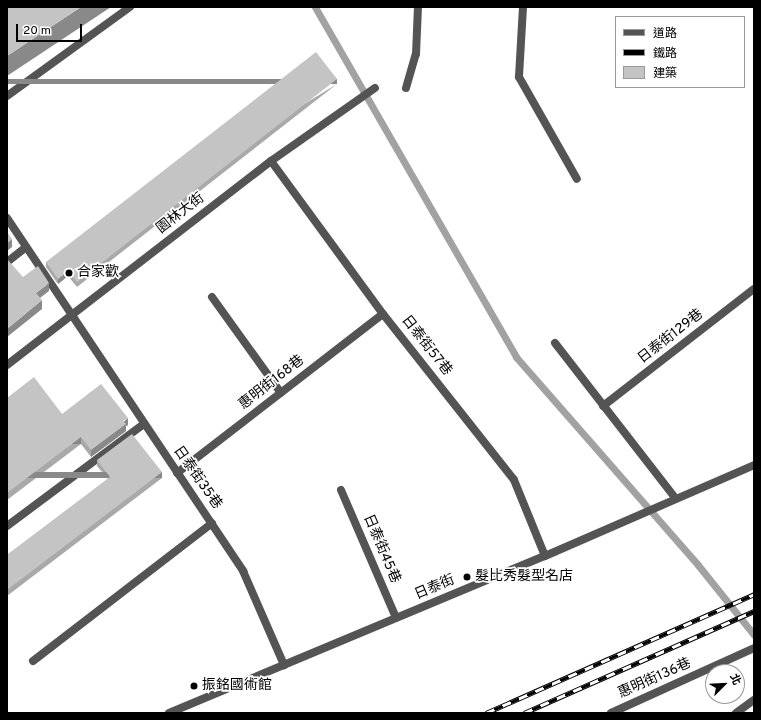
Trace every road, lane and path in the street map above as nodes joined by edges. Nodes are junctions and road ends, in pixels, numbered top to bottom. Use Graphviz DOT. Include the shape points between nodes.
graph roads {
  1 [pos="130,7"];
  2 [pos="418,7"];
  3 [pos="522,7"];
  4 [pos="374,88"];
  5 [pos="406,88"];
  6 [pos="7,96"];
  7 [pos="271,160"];
  8 [pos="576,179"];
  9 [pos="7,218"];
  10 [pos="26,247"];
  11 [pos="7,262"];
  12 [pos="754,289"];
  13 [pos="212,297"];
  14 [pos="72,314"];
  15 [pos="384,314"];
  16 [pos="555,344"];
  17 [pos="7,365"];
  18 [pos="281,393"];
  19 [pos="603,406"];
  20 [pos="144,424"];
  21 [pos="754,465"];
  22 [pos="177,473"];
  23 [pos="341,490"];
  24 [pos="676,500"];
  25 [pos="212,523"];
  26 [pos="7,526"];
  27 [pos="545,556"];
  28 [pos="396,618"];
  29 [pos="754,648"];
  30 [pos="33,661"];
  31 [pos="284,665"];
  32 [pos="754,700"];
  33 [pos="169,713"];
  34 [pos="611,713"];
  35 [pos="736,713"];
  1 -- 6 [label="street"];
  2 -- 5 [label="street" via="416,54"];
  3 -- 8 [label="street" via="519,77"];
  4 -- 7 [label="street, 園林大街"];
  7 -- 14 [label="street, 園林大街"];
  7 -- 15 [label="street, 日泰街57巷"];
  9 -- 10 [label="street, 日泰街35巷"];
  10 -- 11 [label="street"];
  10 -- 14 [label="street, 日泰街35巷"];
  12 -- 19 [label="street, 日泰街129巷"];
  13 -- 18 [label="street"];
  14 -- 17 [label="street, 園林大街"];
  14 -- 20 [label="street, 日泰街35巷"];
  15 -- 18 [label="street, 惠明街168巷"];
  15 -- 27 [label="street, 日泰街57巷" via="514,480"];
  16 -- 19 [label="street"];
  18 -- 22 [label="street, 惠明街168巷"];
  19 -- 24 [label="street"];
  20 -- 22 [label="street, 日泰街35巷"];
  20 -- 26 [label="street"];
  21 -- 24 [label="street, 日泰街"];
  22 -- 25 [label="street, 日泰街35巷"];
  23 -- 28 [label="street, 日泰街45巷"];
  24 -- 27 [label="street, 日泰街"];
  25 -- 30 [label="street"];
  25 -- 31 [label="street, 日泰街35巷" via="243,571"];
  27 -- 28 [label="street, 日泰街"];
  28 -- 31 [label="street, 日泰街"];
  29 -- 34 [label="street, 惠明街136巷"];
  31 -- 33 [label="street, 日泰街"];
  32 -- 35 [label="street"];
}
